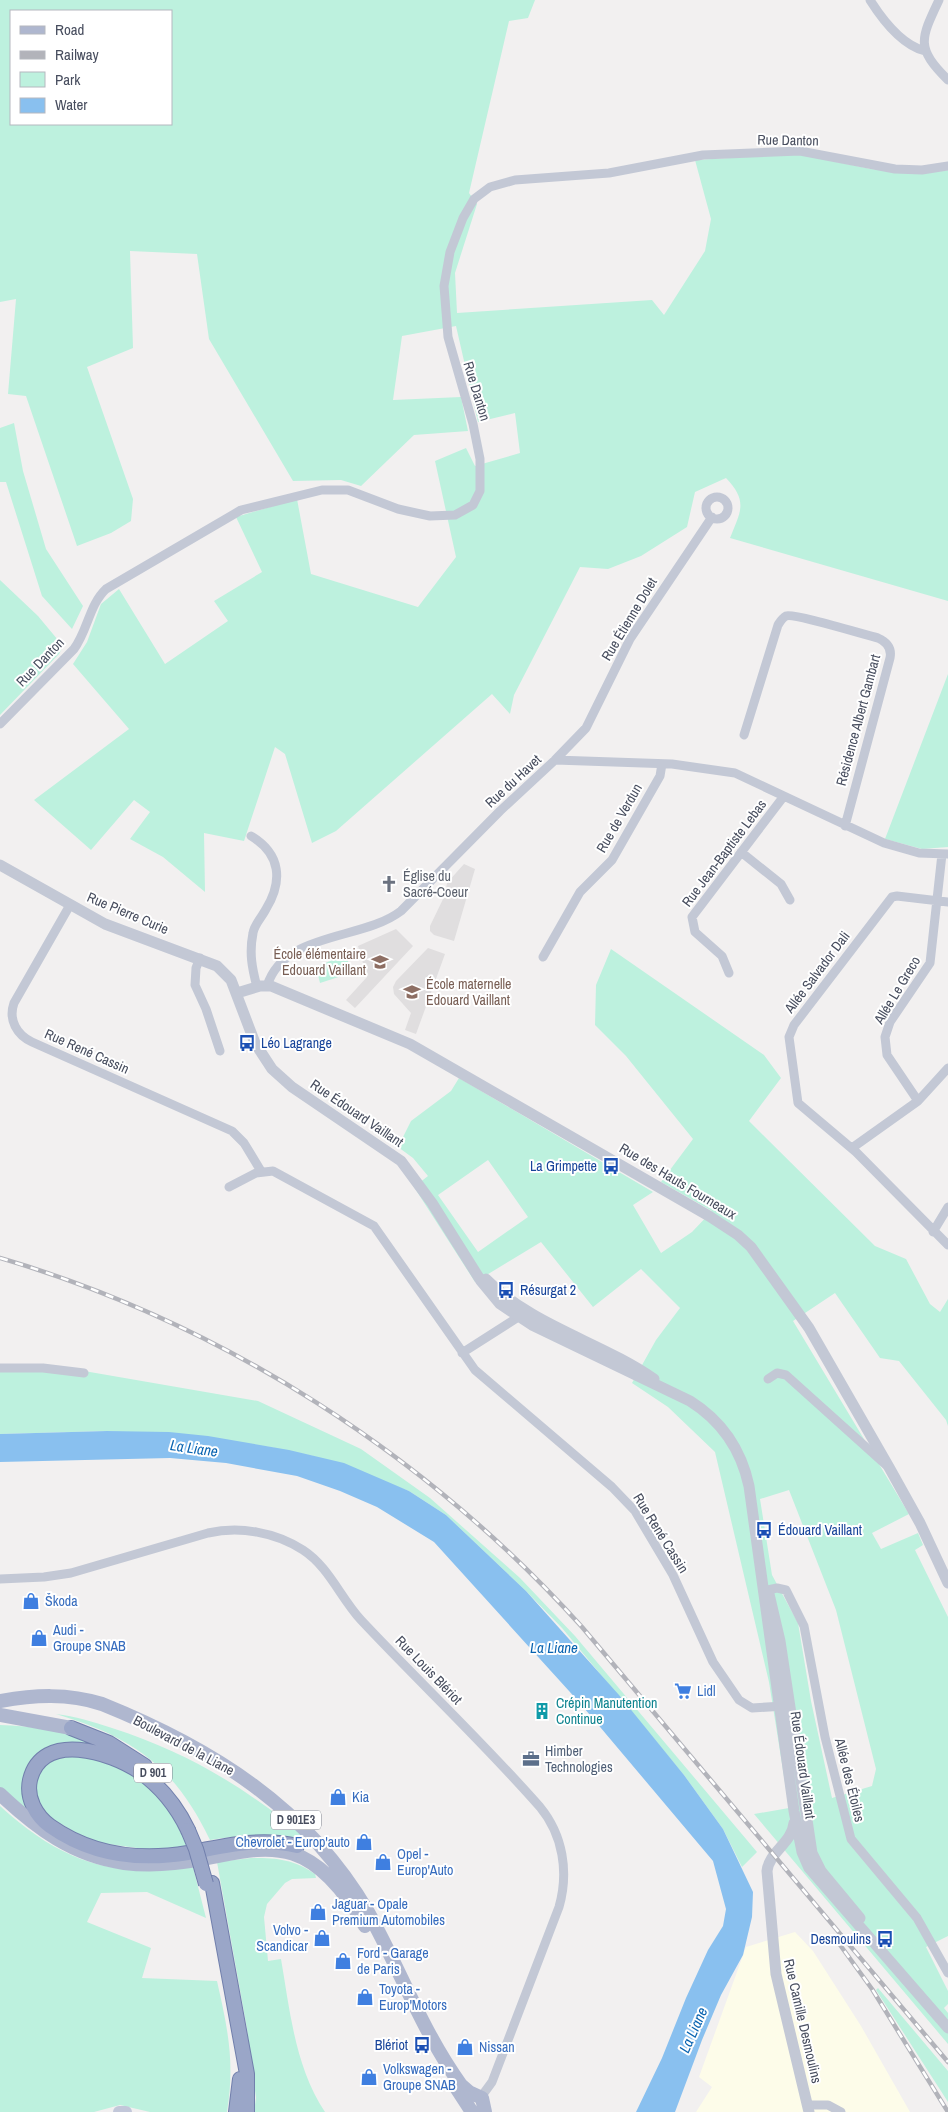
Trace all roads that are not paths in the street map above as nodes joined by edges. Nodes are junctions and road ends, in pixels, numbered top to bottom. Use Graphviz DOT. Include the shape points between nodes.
graph roads {
  1 [pos="870,0"];
  2 [pos="939,0"];
  3 [pos="925,51"];
  4 [pos="948,80"];
  5 [pos="948,166"];
  6 [pos="712,517"];
  7 [pos="0,724"];
  8 [pos="744,735"];
  9 [pos="555,760"];
  10 [pos="662,764"];
  11 [pos="784,796"];
  12 [pos="845,826"];
  13 [pos="251,836"];
  14 [pos="741,852"];
  15 [pos="945,854"];
  16 [pos="0,865"];
  17 [pos="790,900"];
  18 [pos="943,901"];
  19 [pos="70,904"];
  20 [pos="543,957"];
  21 [pos="200,958"];
  22 [pos="730,973"];
  23 [pos="262,986"];
  24 [pos="237,993"];
  25 [pos="220,1051"];
  26 [pos="948,1068"];
  27 [pos="918,1101"];
  28 [pos="852,1148"];
  29 [pos="261,1171"];
  30 [pos="229,1187"];
  31 [pos="948,1207"];
  32 [pos="933,1232"];
  33 [pos="948,1245"];
  34 [pos="523,1314"];
  35 [pos="462,1353"];
  36 [pos="0,1368"];
  37 [pos="84,1373"];
  38 [pos="768,1379"];
  39 [pos="890,1468"];
  40 [pos="0,1579"];
  41 [pos="948,1582"];
  42 [pos="765,1590"];
  43 [pos="0,1700"];
  44 [pos="784,1706"];
  45 [pos="0,1715"];
  46 [pos="0,1720"];
  47 [pos="41,1722"];
  48 [pos="72,1728"];
  49 [pos="0,1794"];
  50 [pos="806,1823"];
  51 [pos="191,1829"];
  52 [pos="792,1845"];
  53 [pos="297,1846"];
  54 [pos="810,1862"];
  55 [pos="352,1887"];
  56 [pos="948,1973"];
  57 [pos="946,2021"];
  58 [pos="241,2046"];
  59 [pos="476,2105"];
  60 [pos="808,2108"];
  61 [pos="119,2112"];
  62 [pos="126,2112"];
  63 [pos="236,2112"];
  64 [pos="247,2112"];
  65 [pos="841,2112"];
  1 -- 3 [label="street" via="904,39 914,48"];
  2 -- 3 [label="street" via="926,31"];
  3 -- 4 [label="street" via="930,62"];
  5 -- 7 [label="street, Rue Danton" via="922,170 895,169 805,151 703,155 602,174 510,181 486,190 474,199 463,218 450,252 444,286 448,338 480,459 481,487 473,505 455,515 430,516 332,488 241,510 106,589 93,607 74,649"];
  6 -- 9 [label="street, Rue Étienne Dolet" via="630,639 586,728"];
  8 -- 12 [label="street, Résidence Albert Gambart" via="778,625 784,618 788,616 878,638 887,644 890,658"];
  9 -- 10 [label="street, Rue du Havet"];
  9 -- 23 [label="street, Rue du Havet" via="404,909 383,921 293,952 279,963"];
  10 -- 11 [label="street, Rue du Havet" via="735,773"];
  10 -- 20 [label="street, Rue de Verdun" via="660,776 612,860 580,892"];
  11 -- 12 [label="street, Rue du Havet"];
  11 -- 14 [label="street, Rue Jean-Baptiste Lebas"];
  12 -- 15 [label="street, Rue du Havet" via="884,844 914,852"];
  13 -- 23 [label="street" via="268,849 278,876 276,891 253,931 250,958"];
  14 -- 17 [label="street" via="782,884"];
  14 -- 22 [label="street, Rue Jean-Baptiste Lebas" via="692,917 695,932 722,956"];
  15 -- 18 [label="street, Allée Le Greco"];
  16 -- 19 [label="street, Rue Pierre Curie"];
  18 -- 27 [label="street, Allée Le Greco" via="929,966 888,1025 885,1037 887,1055"];
  18 -- 28 [label="street, Allée Salvador Dali" via="892,897 790,1031 798,1103"];
  19 -- 21 [label="street, Rue Pierre Curie" via="111,926"];
  19 -- 29 [label="street, Rue René Cassin" via="14,1003 12,1016 18,1032 32,1042 232,1131 244,1143"];
  21 -- 24 [label="street, Rue Pierre Curie" via="222,969"];
  21 -- 25 [label="street" via="195,985"];
  23 -- 24 [label="street"];
  23 -- 39 [label="street, Rue des Hauts Fourneaux" via="333,1010 410,1044 738,1235 755,1252 808,1328"];
  24 -- 34 [label="street, Rue Édouard Vaillant" via="255,1043 275,1072 401,1161 493,1296"];
  26 -- 27 [label="street"];
  27 -- 28 [label="street"];
  28 -- 32 [label="street, Allée Salvador Dali"];
  29 -- 30 [label="street"];
  29 -- 35 [label="street, Rue René Cassin" via="277,1172 371,1223"];
  31 -- 32 [label="street"];
  32 -- 33 [label="street, Allée Salvador Dali"];
  34 -- 35 [label="street"];
  34 -- 42 [label="street, Rue Édouard Vaillant" via="629,1362 712,1418 737,1450 749,1486"];
  35 -- 44 [label="street, Rue René Cassin" via="478,1374 612,1486 635,1511 673,1575 716,1666 742,1703 752,1708"];
  36 -- 37 [label="street" via="43,1368"];
  38 -- 39 [label="street" via="777,1373 786,1375"];
  39 -- 41 [label="street, Rue des Hauts Fourneaux"];
  40 -- 59 [label="street, Rue Louis Blériot" via="71,1573 208,1533 230,1530 279,1538 319,1563 360,1619 540,1807 558,1840 564,1879 559,1907 492,2082"];
  42 -- 44 [label="street, Rue Édouard Vaillant"];
  42 -- 56 [label="street, Allée des Étoiles" via="786,1590 803,1621 825,1737 851,1839 917,1918"];
  43 -- 55 [label="main road, Boulevard de la Liane / D 901E3" via="38,1696 89,1700 218,1761 247,1779 294,1818 320,1844"];
  44 -- 50 [label="street, Rue Édouard Vaillant"];
  44 -- 52 [label="street, Rue Édouard Vaillant" via="794,1811"];
  45 -- 47 [label="main road, D 901"];
  46 -- 47 [label="main road, D 901"];
  47 -- 48 [label="main road, D 901"];
  48 -- 51 [label="highway, D 901" via="115,1746 148,1768 175,1796"];
  49 -- 59 [label="main road, D 901E3" via="54,1838 110,1860 137,1864 165,1863 239,1851 268,1850 294,1853 315,1863 338,1885 358,1915 431,2053"];
  50 -- 52 [label="street, Rue Camille Desmoulins"];
  50 -- 54 [label="street, Rue Édouard Vaillant"];
  51 -- 53 [label="highway, D 901E3" via="150,1780 130,1766 105,1755 77,1749 58,1751 44,1758 31,1777 31,1798 40,1818 64,1835 103,1851 152,1856 246,1843 274,1842"];
  51 -- 58 [label="highway, D 901" via="205,1855"];
  52 -- 54 [label="street, Rue Édouard Vaillant"];
  52 -- 54 [label="street" via="796,1853"];
  52 -- 60 [label="street, Rue Camille Desmoulins" via="770,1861 768,1876 777,1982"];
  53 -- 55 [label="main road, D 901E3" via="320,1857"];
  54 -- 57 [label="street, Rue Édouard Vaillant" via="840,1904"];
  55 -- 59 [label="main road, Boulevard de la Liane / D 901E3" via="374,1922 425,2024"];
  58 -- 63 [label="highway, D 901"];
  58 -- 64 [label="highway, D 901" via="248,2082"];
  60 -- 65 [label="street" via="828,2105"];
  61 -- 62 [label="main road"];
}
